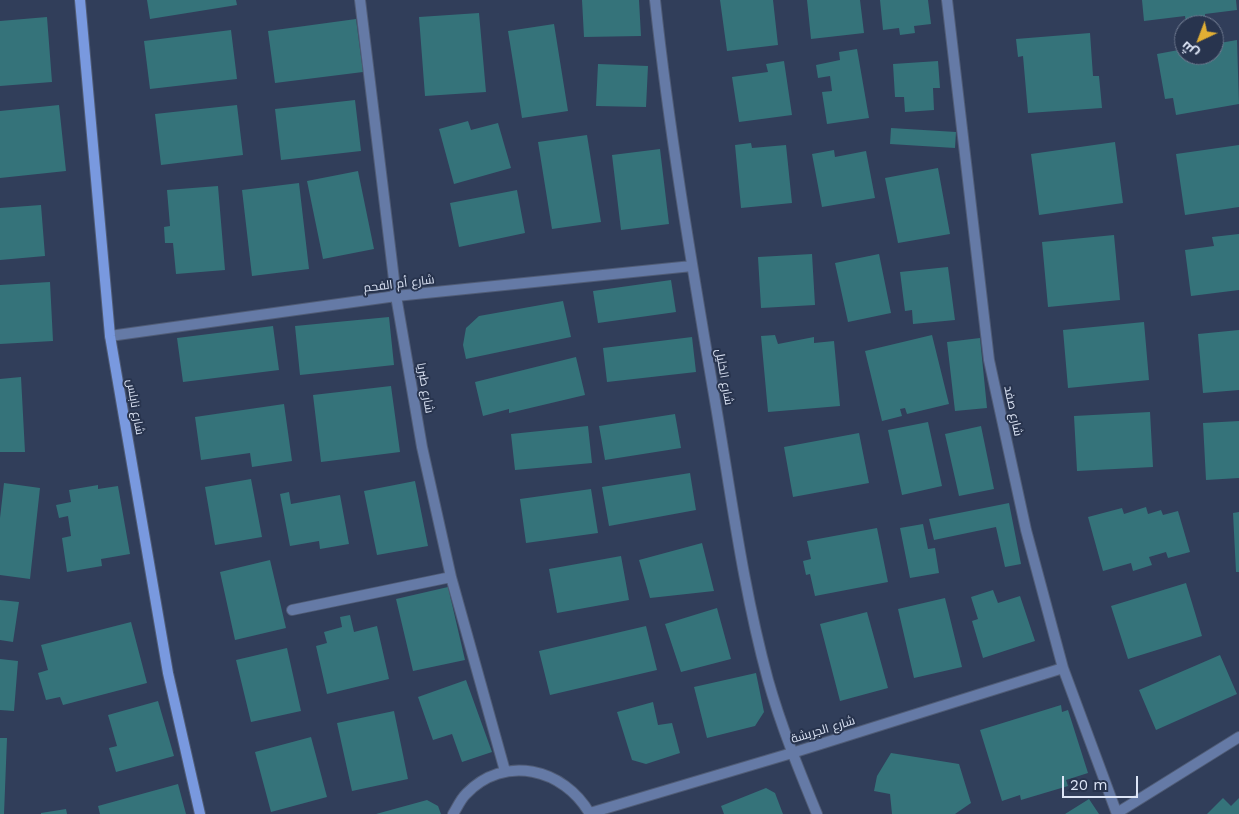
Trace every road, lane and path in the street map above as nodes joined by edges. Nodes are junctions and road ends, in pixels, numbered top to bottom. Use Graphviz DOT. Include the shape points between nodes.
graph roads {
  1 [pos="80,0"];
  2 [pos="360,0"];
  3 [pos="655,0"];
  4 [pos="947,0"];
  5 [pos="692,266"];
  6 [pos="396,296"];
  7 [pos="110,336"];
  8 [pos="450,578"];
  9 [pos="292,610"];
  10 [pos="1063,668"];
  11 [pos="1239,737"];
  12 [pos="792,753"];
  13 [pos="505,772"];
  14 [pos="590,813"];
  15 [pos="200,814"];
  16 [pos="453,814"];
  17 [pos="817,814"];
  18 [pos="1117,814"];
  1 -- 7 [label="street, شارع نابلس"];
  2 -- 6 [label="street, شارع طبريا"];
  3 -- 5 [label="street, شارع الخليل" via="663,76"];
  4 -- 10 [label="street, شارع صفد" via="989,360 1026,530"];
  5 -- 6 [label="street, شارع أم الفحم"];
  5 -- 12 [label="street, شارع الخليل" via="745,576 768,681"];
  6 -- 7 [label="street, شارع أم الفحم"];
  6 -- 8 [label="street, شارع طبريا" via="422,447"];
  7 -- 15 [label="street, شارع نابلس" via="168,673"];
  8 -- 9 [label="street"];
  8 -- 13 [label="street, شارع طبريا"];
  10 -- 12 [label="street, شارع الجريشة"];
  10 -- 18 [label="street, شارع صفد"];
  11 -- 18 [label="street"];
  12 -- 14 [label="street, شارع الجريشة"];
  12 -- 17 [label="street, شارع الخليل"];
  13 -- 14 [label="street" via="530,770 555,778 575,792"];
  13 -- 16 [label="street" via="483,780 465,795"];
}
